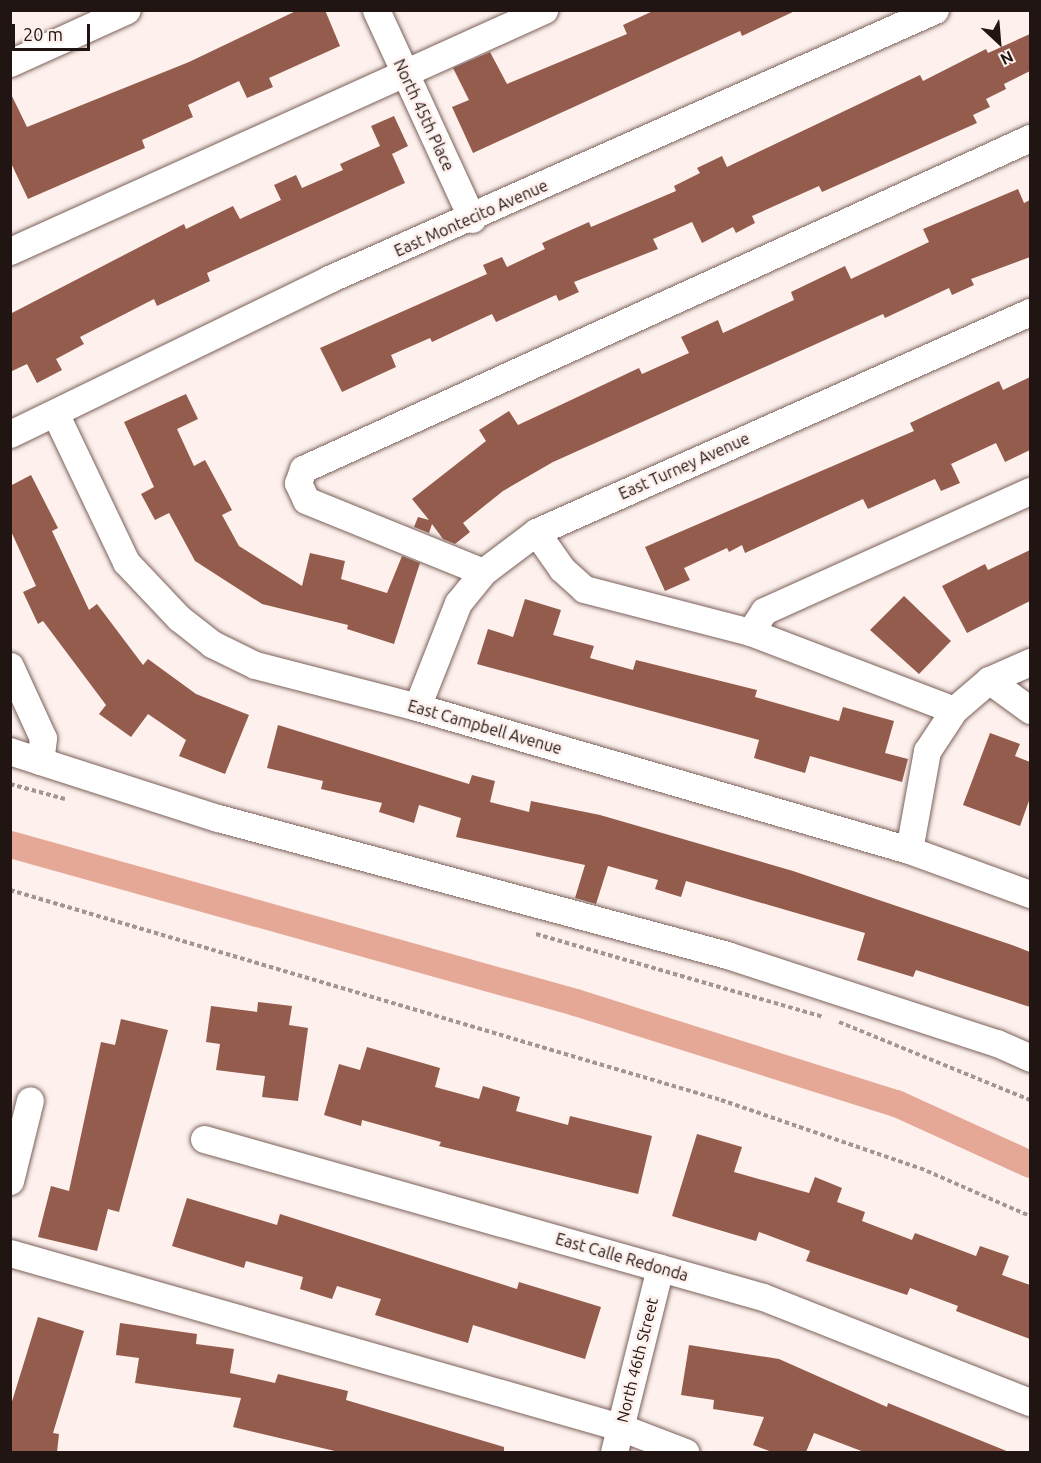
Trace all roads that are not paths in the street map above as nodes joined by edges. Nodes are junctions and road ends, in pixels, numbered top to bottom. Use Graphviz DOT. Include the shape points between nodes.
graph roads {
  1 [pos="127,10"];
  2 [pos="376,10"];
  3 [pos="544,10"];
  4 [pos="935,10"];
  5 [pos="10,63"];
  6 [pos="404,72"];
  7 [pos="1030,138"];
  8 [pos="472,219"];
  9 [pos="10,251"];
  10 [pos="1030,312"];
  11 [pos="55,413"];
  12 [pos="10,434"];
  13 [pos="1030,491"];
  14 [pos="536,532"];
  15 [pos="483,572"];
  16 [pos="750,632"];
  17 [pos="1030,662"];
  18 [pos="10,666"];
  19 [pos="988,680"];
  20 [pos="417,706"];
  21 [pos="954,710"];
  22 [pos="1030,710"];
  23 [pos="10,751"];
  24 [pos="40,761"];
  25 [pos="909,850"];
  26 [pos="1030,894"];
  27 [pos="1030,1058"];
  28 [pos="30,1100"];
  29 [pos="204,1139"];
  30 [pos="10,1181"];
  31 [pos="10,1253"];
  32 [pos="660,1268"];
  33 [pos="1030,1402"];
  34 [pos="617,1440"];
  35 [pos="685,1452"];
  1 -- 5 [label="street"];
  2 -- 6 [label="street, North 45th Place"];
  3 -- 6 [label="street"];
  4 -- 8 [label="street, East Montecito Avenue"];
  6 -- 8 [label="street, North 45th Place"];
  6 -- 9 [label="street"];
  7 -- 15 [label="street" via="303,469 298,483 306,500"];
  8 -- 11 [label="street, East Montecito Avenue" via="200,339"];
  10 -- 14 [label="street, East Turney Avenue"];
  11 -- 12 [label="street, East Montecito Avenue"];
  11 -- 20 [label="street, East Campbell Avenue" via="126,562 179,618 212,644 255,665"];
  13 -- 16 [label="street" via="764,611"];
  14 -- 15 [label="street, East Turney Avenue"];
  14 -- 16 [label="street" via="561,569 584,589"];
  15 -- 20 [label="street, East Turney Avenue" via="458,603"];
  16 -- 21 [label="street"];
  17 -- 19 [label="street"];
  18 -- 24 [label="street" via="43,738"];
  19 -- 21 [label="street"];
  19 -- 22 [label="street"];
  20 -- 25 [label="street, East Campbell Avenue"];
  21 -- 25 [label="street" via="927,751"];
  23 -- 24 [label="street"];
  24 -- 27 [label="street" via="218,818 727,956 997,1043"];
  25 -- 26 [label="street, East Campbell Avenue"];
  28 -- 30 [label="street"];
  29 -- 32 [label="street, East Calle Redonda"];
  31 -- 34 [label="street"];
  32 -- 33 [label="street, East Calle Redonda" via="763,1297"];
  32 -- 34 [label="street, North 46th Street"];
  34 -- 35 [label="street"];
}
